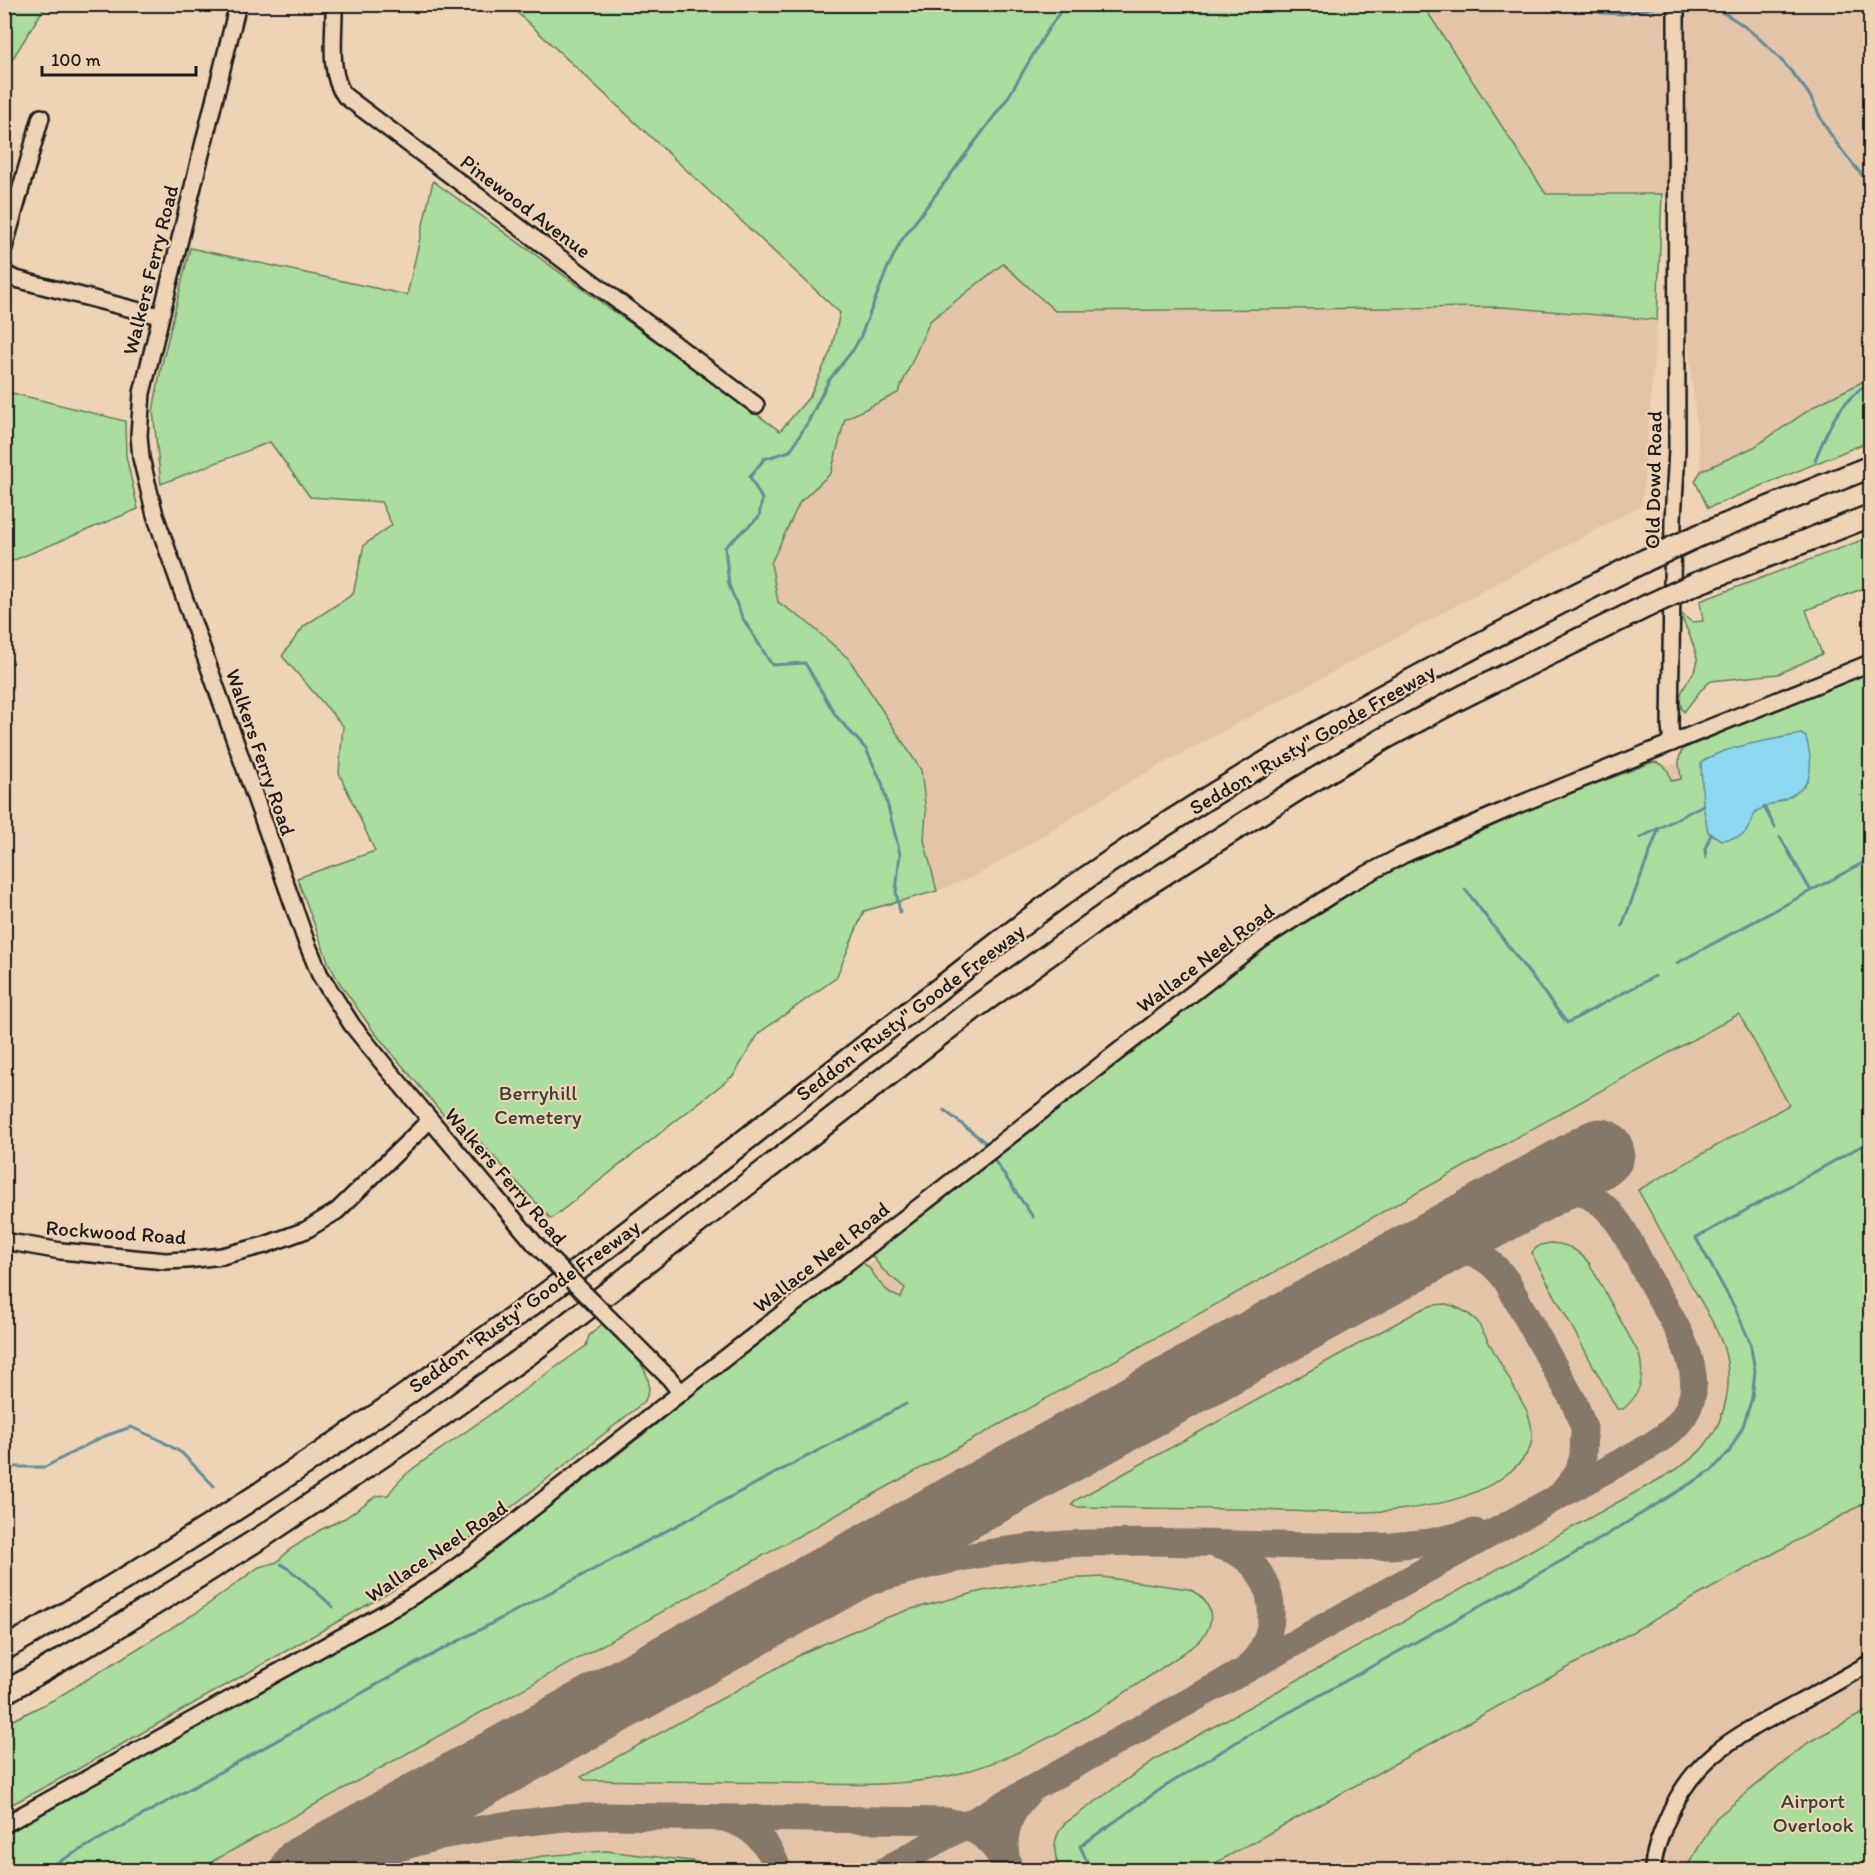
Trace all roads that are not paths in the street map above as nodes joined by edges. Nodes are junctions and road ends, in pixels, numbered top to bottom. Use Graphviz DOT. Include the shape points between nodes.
graph roads {
  1 [pos="238,4"];
  2 [pos="334,4"];
  3 [pos="1677,4"];
  4 [pos="41,117"];
  5 [pos="4,248"];
  6 [pos="4,270"];
  7 [pos="159,316"];
  8 [pos="756,405"];
  9 [pos="1870,467"];
  10 [pos="1870,516"];
  11 [pos="1870,663"];
  12 [pos="1672,743"];
  13 [pos="430,1120"];
  14 [pos="4,1241"];
  15 [pos="681,1393"];
  16 [pos="4,1649"];
  17 [pos="1870,1662"];
  18 [pos="4,1693"];
  19 [pos="4,1825"];
  20 [pos="1653,1870"];
  1 -- 7 [label="street, Walkers Ferry Road"];
  2 -- 8 [label="street, Pinewood Avenue" via="335,75 345,96"];
  3 -- 12 [label="street, Old Dowd Road" via="1677,450"];
  4 -- 5 [label="street"];
  6 -- 7 [label="street" via="16,279"];
  7 -- 13 [label="street, Walkers Ferry Road" via="142,393 139,435 145,482 155,515 320,975 352,1025"];
  9 -- 16 [label="highway, Seddon \"Rusty\" Goode Freeway, bridge" via="1701,535 1501,632 1366,705 1161,828 976,960 464,1353 245,1503"];
  10 -- 18 [label="highway, Seddon \"Rusty\" Goode Freeway, bridge" via="1647,606 1462,697 1300,788 1142,888 973,1009 512,1366 268,1533 111,1632"];
  11 -- 12 [label="street"];
  12 -- 15 [label="street, Wallace Neel Road" via="1403,855 1288,921"];
  13 -- 14 [label="street, Rockwood Road" via="337,1211 306,1230 265,1245 222,1256 165,1260 61,1251"];
  13 -- 15 [label="street, Walkers Ferry Road, bridge" via="536,1244"];
  15 -- 19 [label="street, Wallace Neel Road" via="440,1579"];
  17 -- 20 [label="street" via="1722,1746 1704,1762 1671,1809 1659,1838"];
}
